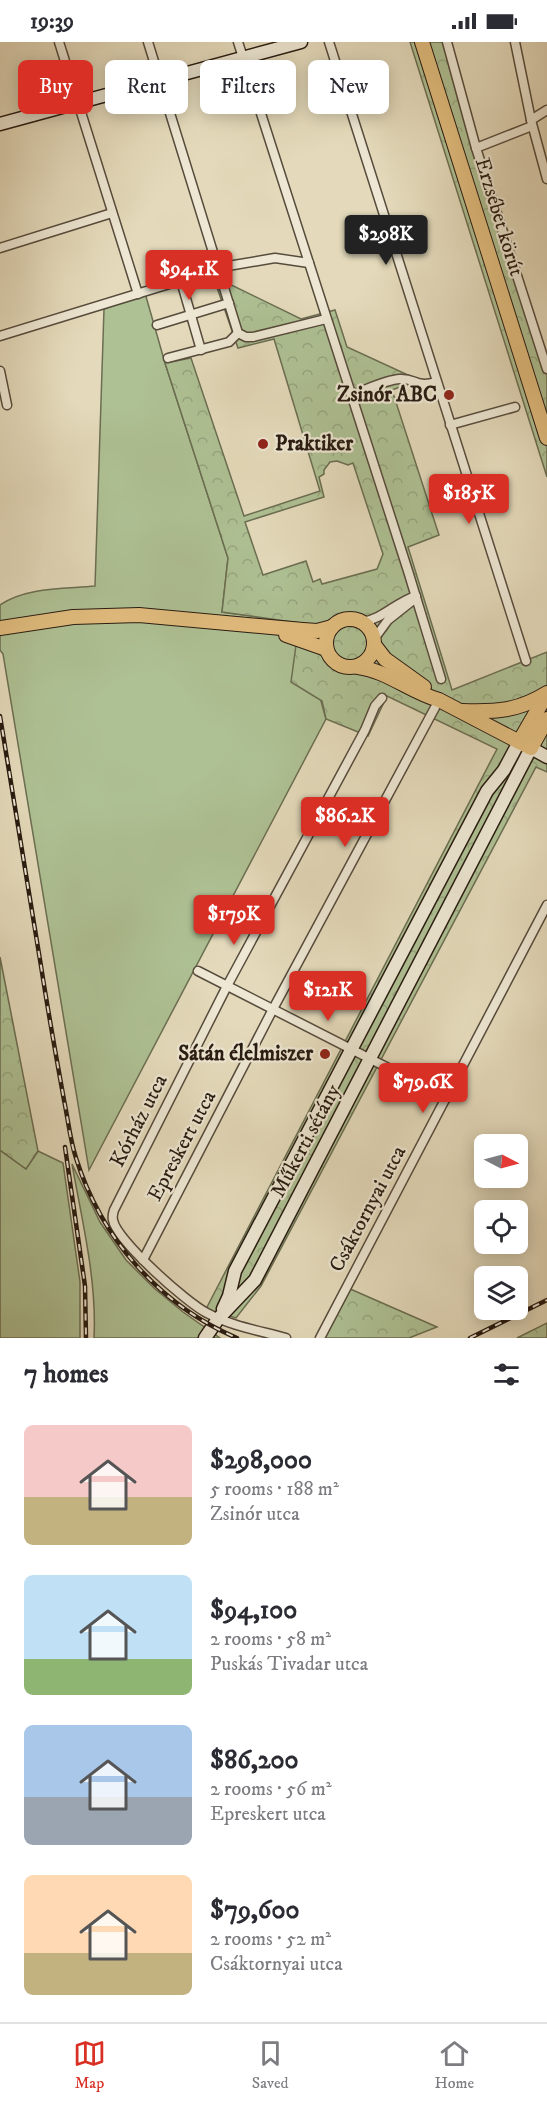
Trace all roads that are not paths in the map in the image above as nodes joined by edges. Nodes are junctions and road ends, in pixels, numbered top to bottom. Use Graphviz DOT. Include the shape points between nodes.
graph roads {
  1 [pos="59,42"];
  2 [pos="148,42"];
  3 [pos="238,42"];
  4 [pos="302,42"];
  5 [pos="329,42"];
  6 [pos="422,42"];
  7 [pos="447,42"];
  8 [pos="515,42"];
  9 [pos="243,57"];
  10 [pos="64,60"];
  11 [pos="154,60"];
  12 [pos="188,72"];
  13 [pos="547,110"];
  14 [pos="33,114"];
  15 [pos="81,114"];
  16 [pos="171,114"];
  17 [pos="0,123"];
  18 [pos="531,123"];
  19 [pos="476,148"];
  20 [pos="545,166"];
  21 [pos="547,179"];
  22 [pos="112,213"];
  23 [pos="0,248"];
  24 [pos="309,263"];
  25 [pos="219,269"];
  26 [pos="181,281"];
  27 [pos="138,294"];
  28 [pos="229,303"];
  29 [pos="190,314"];
  30 [pos="326,319"];
  31 [pos="157,324"];
  32 [pos="238,333"];
  33 [pos="0,336"];
  34 [pos="201,350"];
  35 [pos="544,350"];
  36 [pos="168,358"];
  37 [pos="547,369"];
  38 [pos="0,370"];
  39 [pos="436,382"];
  40 [pos="351,395"];
  41 [pos="7,405"];
  42 [pos="514,407"];
  43 [pos="450,425"];
  44 [pos="547,438"];
  45 [pos="416,596"];
  46 [pos="362,622"];
  47 [pos="255,627"];
  48 [pos="332,627"];
  49 [pos="0,628"];
  50 [pos="374,642"];
  51 [pos="326,649"];
  52 [pos="526,661"];
  53 [pos="358,667"];
  54 [pos="441,680"];
  55 [pos="547,693"];
  56 [pos="382,698"];
  57 [pos="547,698"];
  58 [pos="439,700"];
  59 [pos="459,711"];
  60 [pos="547,719"];
  61 [pos="525,745"];
  62 [pos="547,757"];
  63 [pos="547,905"];
  64 [pos="198,971"];
  65 [pos="227,986"];
  66 [pos="273,1009"];
  67 [pos="351,1049"];
  68 [pos="371,1059"];
  69 [pos="447,1098"];
  70 [pos="143,1260"];
  71 [pos="233,1280"];
  72 [pos="248,1289"];
  73 [pos="218,1318"];
  74 [pos="205,1338"];
  75 [pos="286,1338"];
  76 [pos="320,1338"];
  1 -- 10 [label="street"];
  2 -- 11 [label="street"];
  3 -- 9 [label="street"];
  4 -- 9 [label="street"];
  5 -- 39 [label="street"];
  6 -- 44 [label="main road, Erzsébet körút"];
  7 -- 19 [label="street"];
  8 -- 18 [label="street"];
  9 -- 12 [label="street"];
  9 -- 24 [label="street"];
  13 -- 18 [label="street"];
  14 -- 17 [label="street"];
  15 -- 22 [label="street"];
  16 -- 25 [label="street"];
  18 -- 19 [label="street"];
  18 -- 20 [label="street"];
  19 -- 35 [label="street"];
  20 -- 21 [label="street"];
  22 -- 23 [label="street"];
  22 -- 27 [label="street"];
  24 -- 25 [label="street" via="275,258"];
  24 -- 30 [label="street"];
  25 -- 26 [label="street"];
  25 -- 28 [label="street"];
  26 -- 27 [label="street"];
  26 -- 29 [label="street"];
  27 -- 33 [label="street"];
  28 -- 29 [label="street"];
  28 -- 32 [label="street"];
  29 -- 31 [label="street"];
  29 -- 34 [label="street"];
  30 -- 32 [label="street" via="253,337"];
  30 -- 40 [label="street"];
  32 -- 34 [label="street" via="229,342"];
  34 -- 36 [label="street"];
  35 -- 37 [label="street"];
  38 -- 41 [label="street"];
  39 -- 40 [label="street" via="421,385 396,379"];
  39 -- 43 [label="street"];
  40 -- 45 [label="street"];
  42 -- 43 [label="street"];
  43 -- 52 [label="street"];
  45 -- 46 [label="street"];
  45 -- 50 [label="street" via="388,620"];
  45 -- 54 [label="street"];
  46 -- 48 [label="main road" via="346,619"];
  46 -- 50 [label="main road" via="370,629"];
  47 -- 48 [label="main road" via="310,631"];
  47 -- 49 [label="main road" via="139,615 73,617"];
  47 -- 51 [label="main road"];
  48 -- 51 [label="main road" via="326,637"];
  50 -- 53 [label="main road" via="369,659"];
  50 -- 58 [label="main road" via="390,663"];
  51 -- 53 [label="main road" via="339,665"];
  53 -- 58 [label="main road" via="375,670 423,696"];
  55 -- 59 [label="main road" via="533,702 501,711"];
  56 -- 65 [label="street, Kórház utca"];
  57 -- 61 [label="main road"];
  58 -- 59 [label="main road"];
  58 -- 66 [label="street, Epreskert utca"];
  59 -- 61 [label="main road"];
  60 -- 61 [label="main road"];
  61 -- 62 [label="street"];
  61 -- 67 [label="street, Műkerti sétány" via="487,791"];
  61 -- 68 [label="street, Műkerti sétány"];
  63 -- 69 [label="street, Csáktornyai utca"];
  64 -- 65 [label="street"];
  65 -- 66 [label="street"];
  65 -- 70 [label="street, Kórház utca" via="114,1210 113,1221"];
  66 -- 67 [label="street"];
  66 -- 70 [label="street, Epreskert utca"];
  67 -- 68 [label="street"];
  67 -- 71 [label="street, Műkerti sétány"];
  68 -- 69 [label="street"];
  68 -- 72 [label="street, Műkerti sétány"];
  69 -- 76 [label="street, Csáktornyai utca"];
  70 -- 73 [label="street" via="173,1290"];
  71 -- 72 [label="street" via="237,1289"];
  71 -- 73 [label="street, Műkerti sétány"];
  72 -- 73 [label="street, Műkerti sétány"];
  73 -- 74 [label="street"];
  73 -- 75 [label="street"];
}
